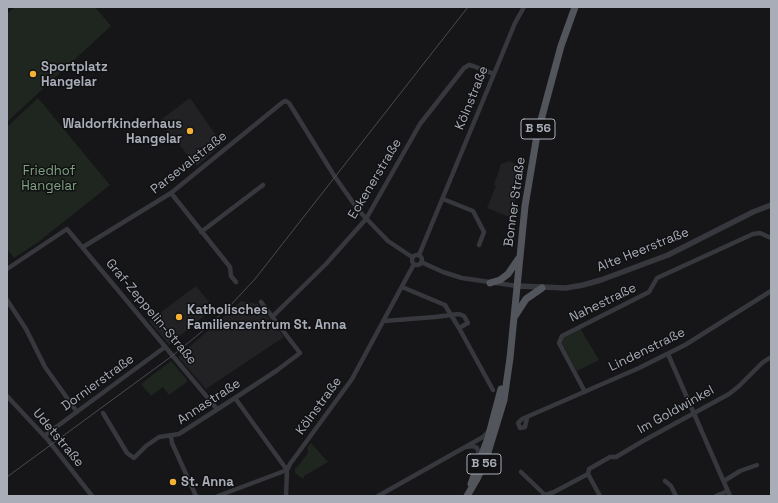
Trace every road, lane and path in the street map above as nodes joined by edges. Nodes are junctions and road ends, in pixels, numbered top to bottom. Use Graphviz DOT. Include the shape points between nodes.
graph roads {
  1 [pos="524,7"];
  2 [pos="575,7"];
  3 [pos="494,74"];
  4 [pos="263,185"];
  5 [pos="171,193"];
  6 [pos="443,198"];
  7 [pos="771,205"];
  8 [pos="366,219"];
  9 [pos="201,232"];
  10 [pos="771,238"];
  11 [pos="479,245"];
  12 [pos="83,247"];
  13 [pos="419,255"];
  14 [pos="520,256"];
  15 [pos="412,257"];
  16 [pos="421,262"];
  17 [pos="414,264"];
  18 [pos="7,269"];
  19 [pos="236,282"];
  20 [pos="490,283"];
  21 [pos="517,286"];
  22 [pos="402,287"];
  23 [pos="542,288"];
  24 [pos="771,291"];
  25 [pos="7,300"];
  26 [pos="261,302"];
  27 [pos="451,314"];
  28 [pos="272,317"];
  29 [pos="514,318"];
  30 [pos="384,321"];
  31 [pos="459,328"];
  32 [pos="165,347"];
  33 [pos="668,354"];
  34 [pos="771,357"];
  35 [pos="510,358"];
  36 [pos="492,390"];
  37 [pos="585,392"];
  38 [pos="7,396"];
  39 [pos="236,398"];
  40 [pos="217,409"];
  41 [pos="77,412"];
  42 [pos="694,412"];
  43 [pos="103,413"];
  44 [pos="527,418"];
  45 [pos="491,429"];
  46 [pos="44,436"];
  47 [pos="171,436"];
  48 [pos="464,447"];
  49 [pos="480,459"];
  50 [pos="757,465"];
  51 [pos="287,470"];
  52 [pos="521,472"];
  53 [pos="588,474"];
  54 [pos="665,481"];
  55 [pos="724,481"];
  56 [pos="729,493"];
  57 [pos="545,495"];
  58 [pos="92,496"];
  59 [pos="196,496"];
  60 [pos="218,496"];
  61 [pos="286,496"];
  62 [pos="378,496"];
  63 [pos="466,496"];
  64 [pos="600,496"];
  65 [pos="676,496"];
  66 [pos="716,496"];
  1 -- 3 [label="street, Kölnstraße"];
  2 -- 14 [label="main road, Bonner Straße / B 56" via="561,46 537,135 525,206"];
  3 -- 6 [label="street, Kölnstraße"];
  3 -- 8 [label="street, Eckenerstraße" via="469,65 464,68 420,124"];
  4 -- 9 [label="street"];
  5 -- 8 [label="street, Parsevalstraße" via="286,101 358,211"];
  5 -- 9 [label="street"];
  5 -- 12 [label="street, Parsevalstraße"];
  6 -- 11 [label="street" via="473,211 484,232"];
  6 -- 13 [label="street, Kölnstraße"];
  7 -- 23 [label="street, Alte Heerstraße" via="668,255 625,272 583,285"];
  8 -- 15 [label="street" via="388,241"];
  8 -- 28 [label="street, Eckenerstraße" via="326,264"];
  9 -- 19 [label="street" via="230,267 231,276"];
  10 -- 37 [label="street, Nahestraße" via="760,233 753,234 663,275 657,278 649,292 562,336 560,343"];
  12 -- 18 [label="street, Graf-Zeppelin-Straße" via="68,229"];
  12 -- 32 [label="street, Graf-Zeppelin-Straße"];
  13 -- 15 [label="street"];
  13 -- 16 [label="street"];
  14 -- 20 [label="main road" via="508,274"];
  14 -- 21 [label="main road, Bonner Straße / B 56"];
  15 -- 17 [label="street"];
  16 -- 17 [label="street"];
  16 -- 20 [label="street" via="462,278"];
  17 -- 22 [label="street, Kölnstraße"];
  20 -- 21 [label="street"];
  21 -- 23 [label="street, Alte Heerstraße"];
  21 -- 29 [label="main road, Bonner Straße / B 56"];
  22 -- 27 [label="street" via="444,305"];
  22 -- 30 [label="street, Kölnstraße"];
  23 -- 29 [label="main road" via="526,299"];
  24 -- 33 [label="street, Lindenstraße"];
  25 -- 41 [label="street" via="26,329 45,367"];
  26 -- 28 [label="street"];
  27 -- 30 [label="street" via="435,318"];
  27 -- 31 [label="street"];
  27 -- 31 [label="street" via="464,316 468,323"];
  28 -- 39 [label="street, Annastraße" via="300,354"];
  29 -- 35 [label="main road, Bonner Straße / B 56"];
  30 -- 51 [label="street, Kölnstraße" via="352,379"];
  31 -- 36 [label="street"];
  32 -- 40 [label="street, Graf-Zeppelin-Straße"];
  32 -- 41 [label="street, Dornierstraße"];
  33 -- 37 [label="street, Lindenstraße"];
  33 -- 42 [label="street"];
  34 -- 42 [label="street, Im Goldwinkel" via="729,394"];
  35 -- 45 [label="main road, Bonner Straße / B 56"];
  35 -- 63 [label="main road, Bonner Straße / B 56" via="504,400 493,439 477,479"];
  37 -- 44 [label="street, Lindenstraße"];
  38 -- 46 [label="street, Udetstraße"];
  39 -- 40 [label="street, Annastraße"];
  39 -- 51 [label="street"];
  40 -- 47 [label="street, Annastraße"];
  41 -- 46 [label="street, Dornierstraße"];
  42 -- 53 [label="street, Im Goldwinkel" via="616,457 610,457 589,469"];
  42 -- 55 [label="street"];
  43 -- 47 [label="street, Annastraße" via="131,457 136,457 146,446 159,438"];
  45 -- 48 [label="street" via="483,437"];
  45 -- 49 [label="main road, Bonner Straße / B 56"];
  46 -- 58 [label="street, Udetstraße"];
  47 -- 59 [label="street"];
  48 -- 49 [label="street" via="477,448"];
  48 -- 62 [label="street"];
  49 -- 63 [label="main road, Bonner Straße / B 56"];
  50 -- 55 [label="street"];
  51 -- 60 [label="street"];
  51 -- 61 [label="street"];
  52 -- 57 [label="street, Im Goldwinkel"];
  53 -- 57 [label="street, Im Goldwinkel"];
  53 -- 64 [label="street"];
  54 -- 65 [label="street"];
  55 -- 56 [label="street"];
  56 -- 66 [label="street"];
}
